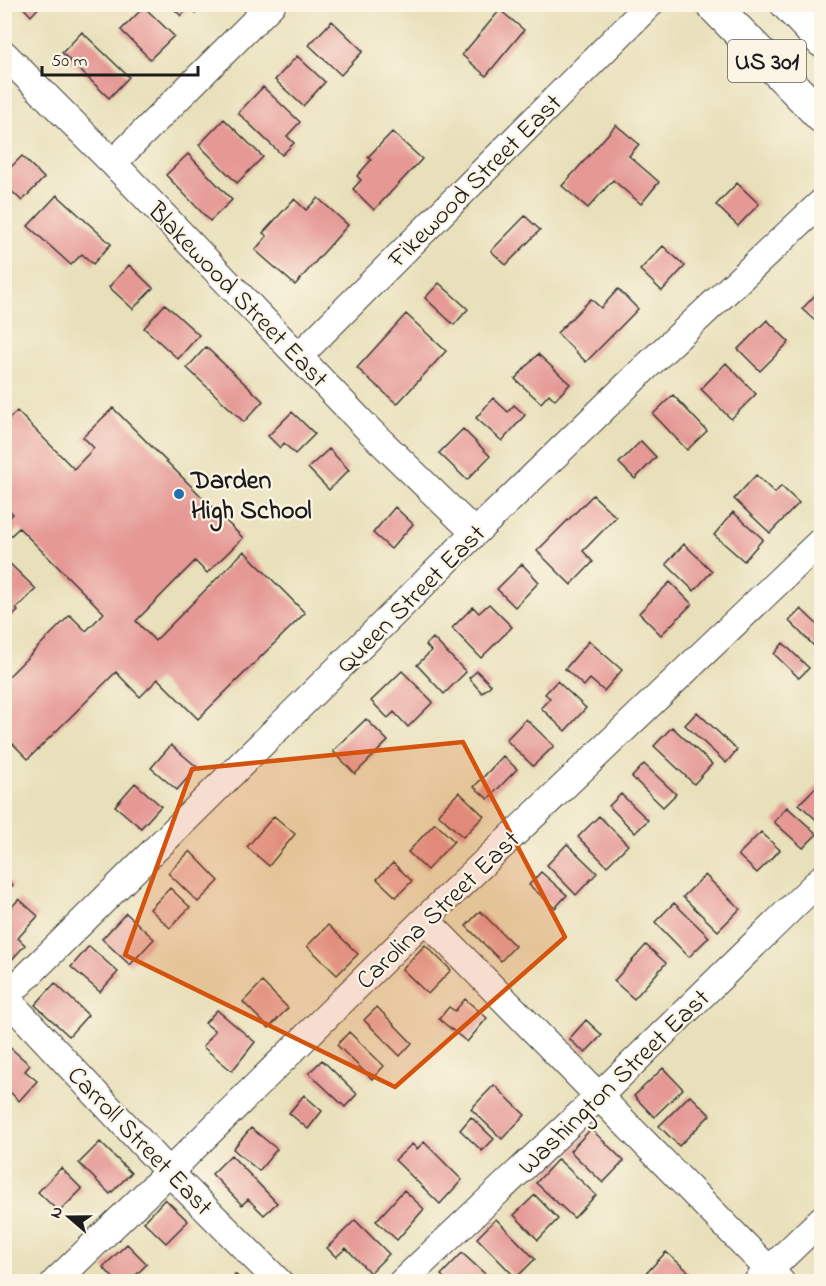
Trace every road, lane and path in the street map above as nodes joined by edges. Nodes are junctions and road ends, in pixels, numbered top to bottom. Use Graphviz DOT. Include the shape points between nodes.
graph roads {
  1 [pos="272,4"];
  2 [pos="650,4"];
  3 [pos="712,4"];
  4 [pos="787,4"];
  5 [pos="822,41"];
  6 [pos="4,54"];
  7 [pos="822,117"];
  8 [pos="113,163"];
  9 [pos="822,202"];
  10 [pos="299,356"];
  11 [pos="475,533"];
  12 [pos="822,540"];
  13 [pos="822,878"];
  14 [pos="425,919"];
  15 [pos="5,998"];
  16 [pos="599,1096"];
  17 [pos="169,1172"];
  18 [pos="822,1219"];
  19 [pos="770,1277"];
  20 [pos="55,1281"];
  21 [pos="279,1281"];
  22 [pos="402,1281"];
  1 -- 8 [label="street"];
  2 -- 10 [label="street, Fikewood Street East"];
  3 -- 7 [label="highway, US 301"];
  4 -- 5 [label="highway, US 301"];
  6 -- 8 [label="street, Blakewood Street East"];
  8 -- 10 [label="street, Blakewood Street East"];
  9 -- 11 [label="street, Queen Street East"];
  10 -- 11 [label="street, Blakewood Street East"];
  11 -- 15 [label="street, Queen Street East"];
  12 -- 14 [label="street, Carolina Street East"];
  13 -- 16 [label="street, Washington Street East"];
  14 -- 16 [label="street"];
  14 -- 17 [label="street, Carolina Street East"];
  15 -- 17 [label="street, Carroll Street East"];
  16 -- 19 [label="street"];
  16 -- 22 [label="street, Washington Street East"];
  17 -- 20 [label="street, Carolina Street East"];
  17 -- 21 [label="street, Carroll Street East"];
  18 -- 19 [label="street"];
}
